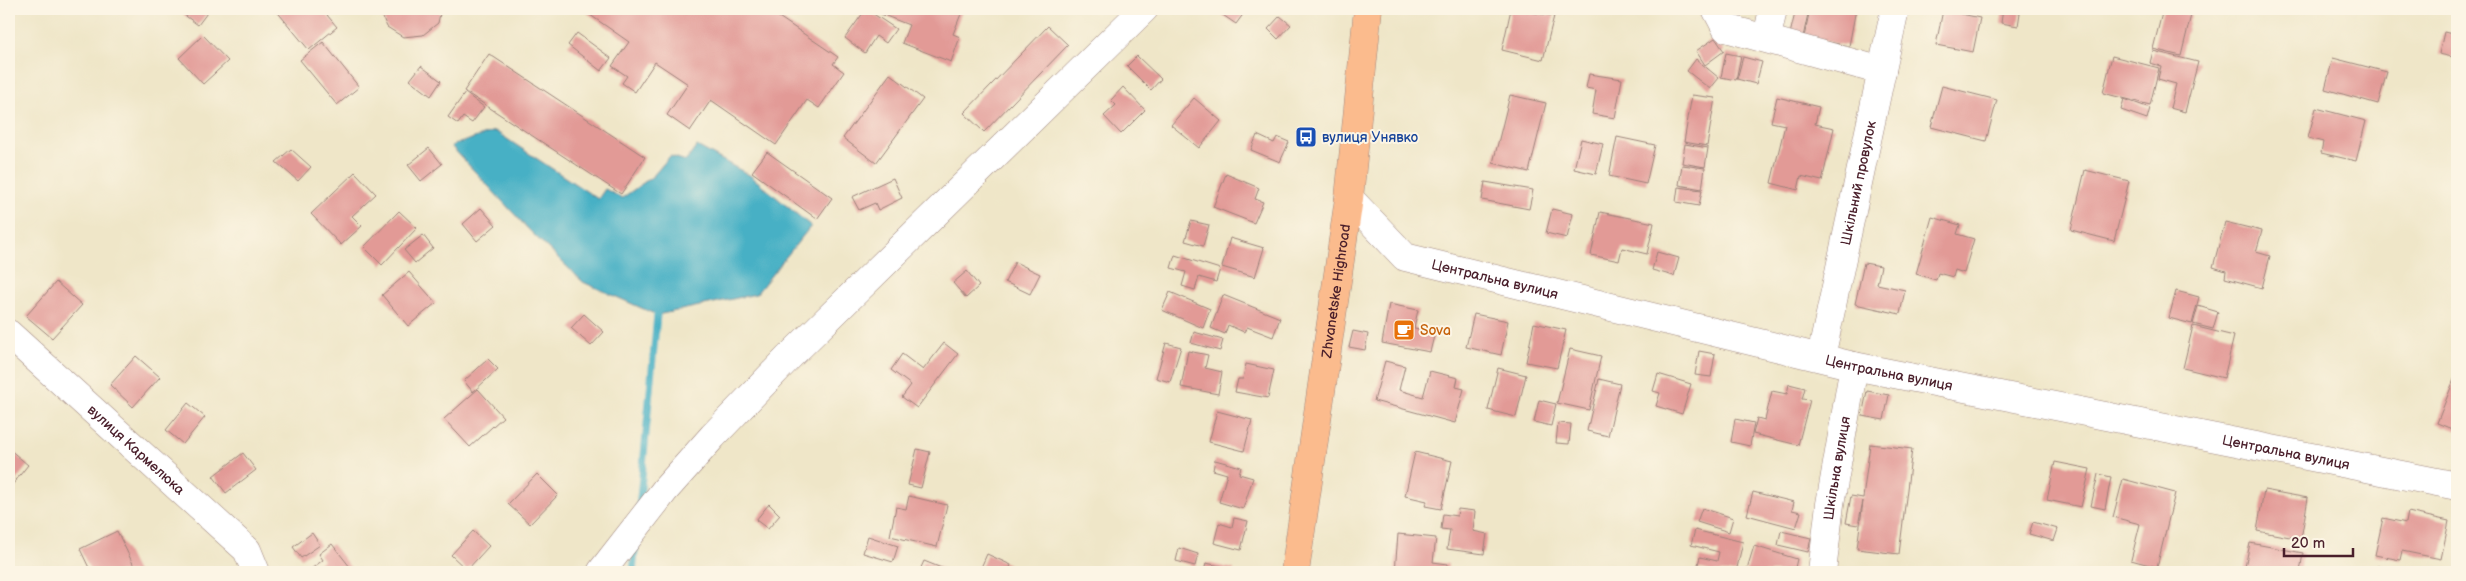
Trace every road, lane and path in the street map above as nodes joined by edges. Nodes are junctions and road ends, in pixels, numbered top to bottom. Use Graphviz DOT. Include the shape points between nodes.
graph roads {
  1 [pos="1144,9"];
  2 [pos="1368,9"];
  3 [pos="1716,9"];
  4 [pos="1773,9"];
  5 [pos="1895,9"];
  6 [pos="1767,38"];
  7 [pos="1882,70"];
  8 [pos="1349,198"];
  9 [pos="9,334"];
  10 [pos="1821,358"];
  11 [pos="1854,366"];
  12 [pos="2457,486"];
  13 [pos="256,572"];
  14 [pos="601,572"];
  15 [pos="1295,572"];
  16 [pos="1822,572"];
  1 -- 14 [label="street" via="790,356 665,490"];
  2 -- 8 [label="main road, Zhvanetske Highroad"];
  3 -- 6 [label="street" via="1726,28"];
  4 -- 6 [label="street"];
  5 -- 7 [label="street, Шкільний провулок"];
  6 -- 7 [label="street"];
  7 -- 10 [label="street, Шкільний провулок"];
  8 -- 10 [label="street, Центральна вулиця" via="1406,257"];
  8 -- 15 [label="main road, Zhvanetske Highroad"];
  9 -- 13 [label="street, вулиця Кармелюка" via="247,550"];
  10 -- 11 [label="street, Центральна вулиця"];
  11 -- 12 [label="street, Центральна вулиця"];
  11 -- 16 [label="street, Шкільна вулиця" via="1830,504"];
}
